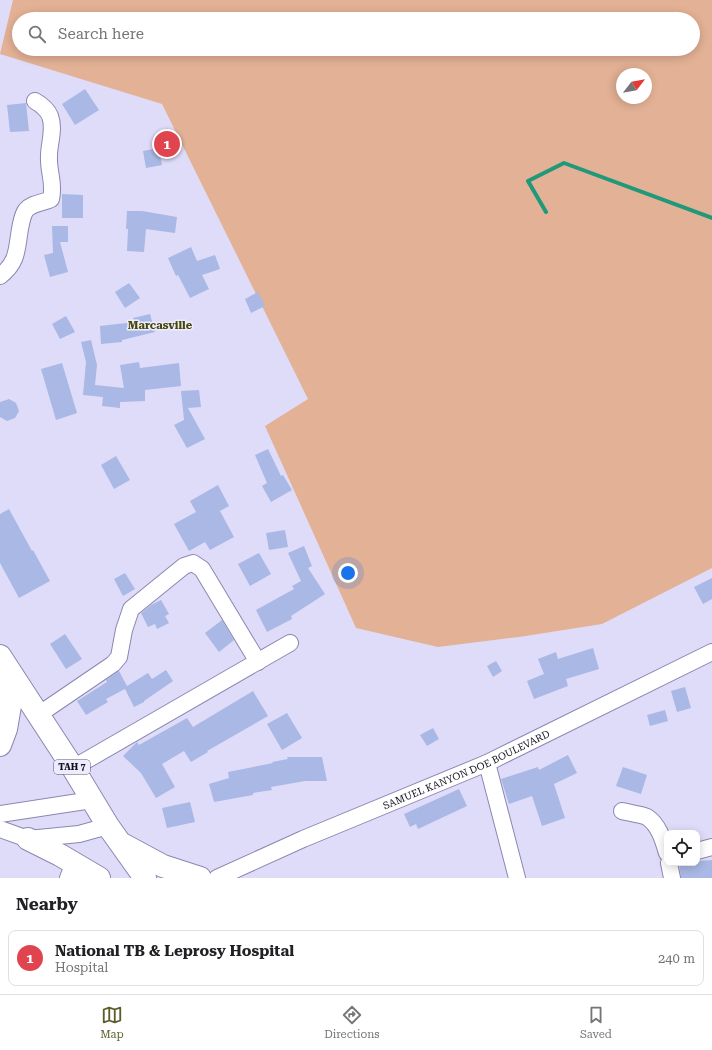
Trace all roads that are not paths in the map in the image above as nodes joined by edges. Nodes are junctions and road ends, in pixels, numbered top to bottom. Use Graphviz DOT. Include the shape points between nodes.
graph roads {
  1 [pos="35,101"];
  2 [pos="0,276"];
  3 [pos="290,643"];
  4 [pos="712,652"];
  5 [pos="2,660"];
  6 [pos="258,662"];
  7 [pos="38,715"];
  8 [pos="0,745"];
  9 [pos="487,763"];
  10 [pos="73,768"];
  11 [pos="92,800"];
  12 [pos="622,811"];
  13 [pos="0,814"];
  14 [pos="0,829"];
  15 [pos="114,834"];
  16 [pos="28,839"];
  17 [pos="664,842"];
  18 [pos="712,847"];
  19 [pos="700,850"];
  20 [pos="670,866"];
  21 [pos="71,870"];
  22 [pos="99,878"];
  23 [pos="145,878"];
  24 [pos="200,878"];
  25 [pos="216,878"];
  26 [pos="516,878"];
  27 [pos="672,878"];
  1 -- 2 [label="street" via="45,108 53,128 49,157 54,189 51,199 31,205 26,210 22,217 14,262"];
  3 -- 6 [label="street"];
  4 -- 9 [label="street, SAMUEL KANYON DOE BOULEVARD"];
  5 -- 7 [label="highway, TAH 7"];
  5 -- 8 [label="highway" via="11,700 6,729"];
  6 -- 7 [label="street" via="202,569 193,563 184,566 131,609 119,657 113,664"];
  6 -- 10 [label="street"];
  7 -- 10 [label="highway, TAH 7"];
  9 -- 25 [label="street, SAMUEL KANYON DOE BOULEVARD"];
  9 -- 26 [label="street"];
  10 -- 11 [label="highway, TAH 7"];
  11 -- 13 [label="street"];
  11 -- 15 [label="highway, TAH 7"];
  12 -- 17 [label="street" via="646,817 657,828"];
  14 -- 16 [label="street"];
  15 -- 16 [label="street" via="79,834"];
  15 -- 23 [label="highway, TAH 7"];
  15 -- 24 [label="highway" via="163,866"];
  16 -- 21 [label="highway" via="60,855"];
  18 -- 19 [label="street"];
  20 -- 27 [label="street"];
  21 -- 22 [label="highway"];
}
